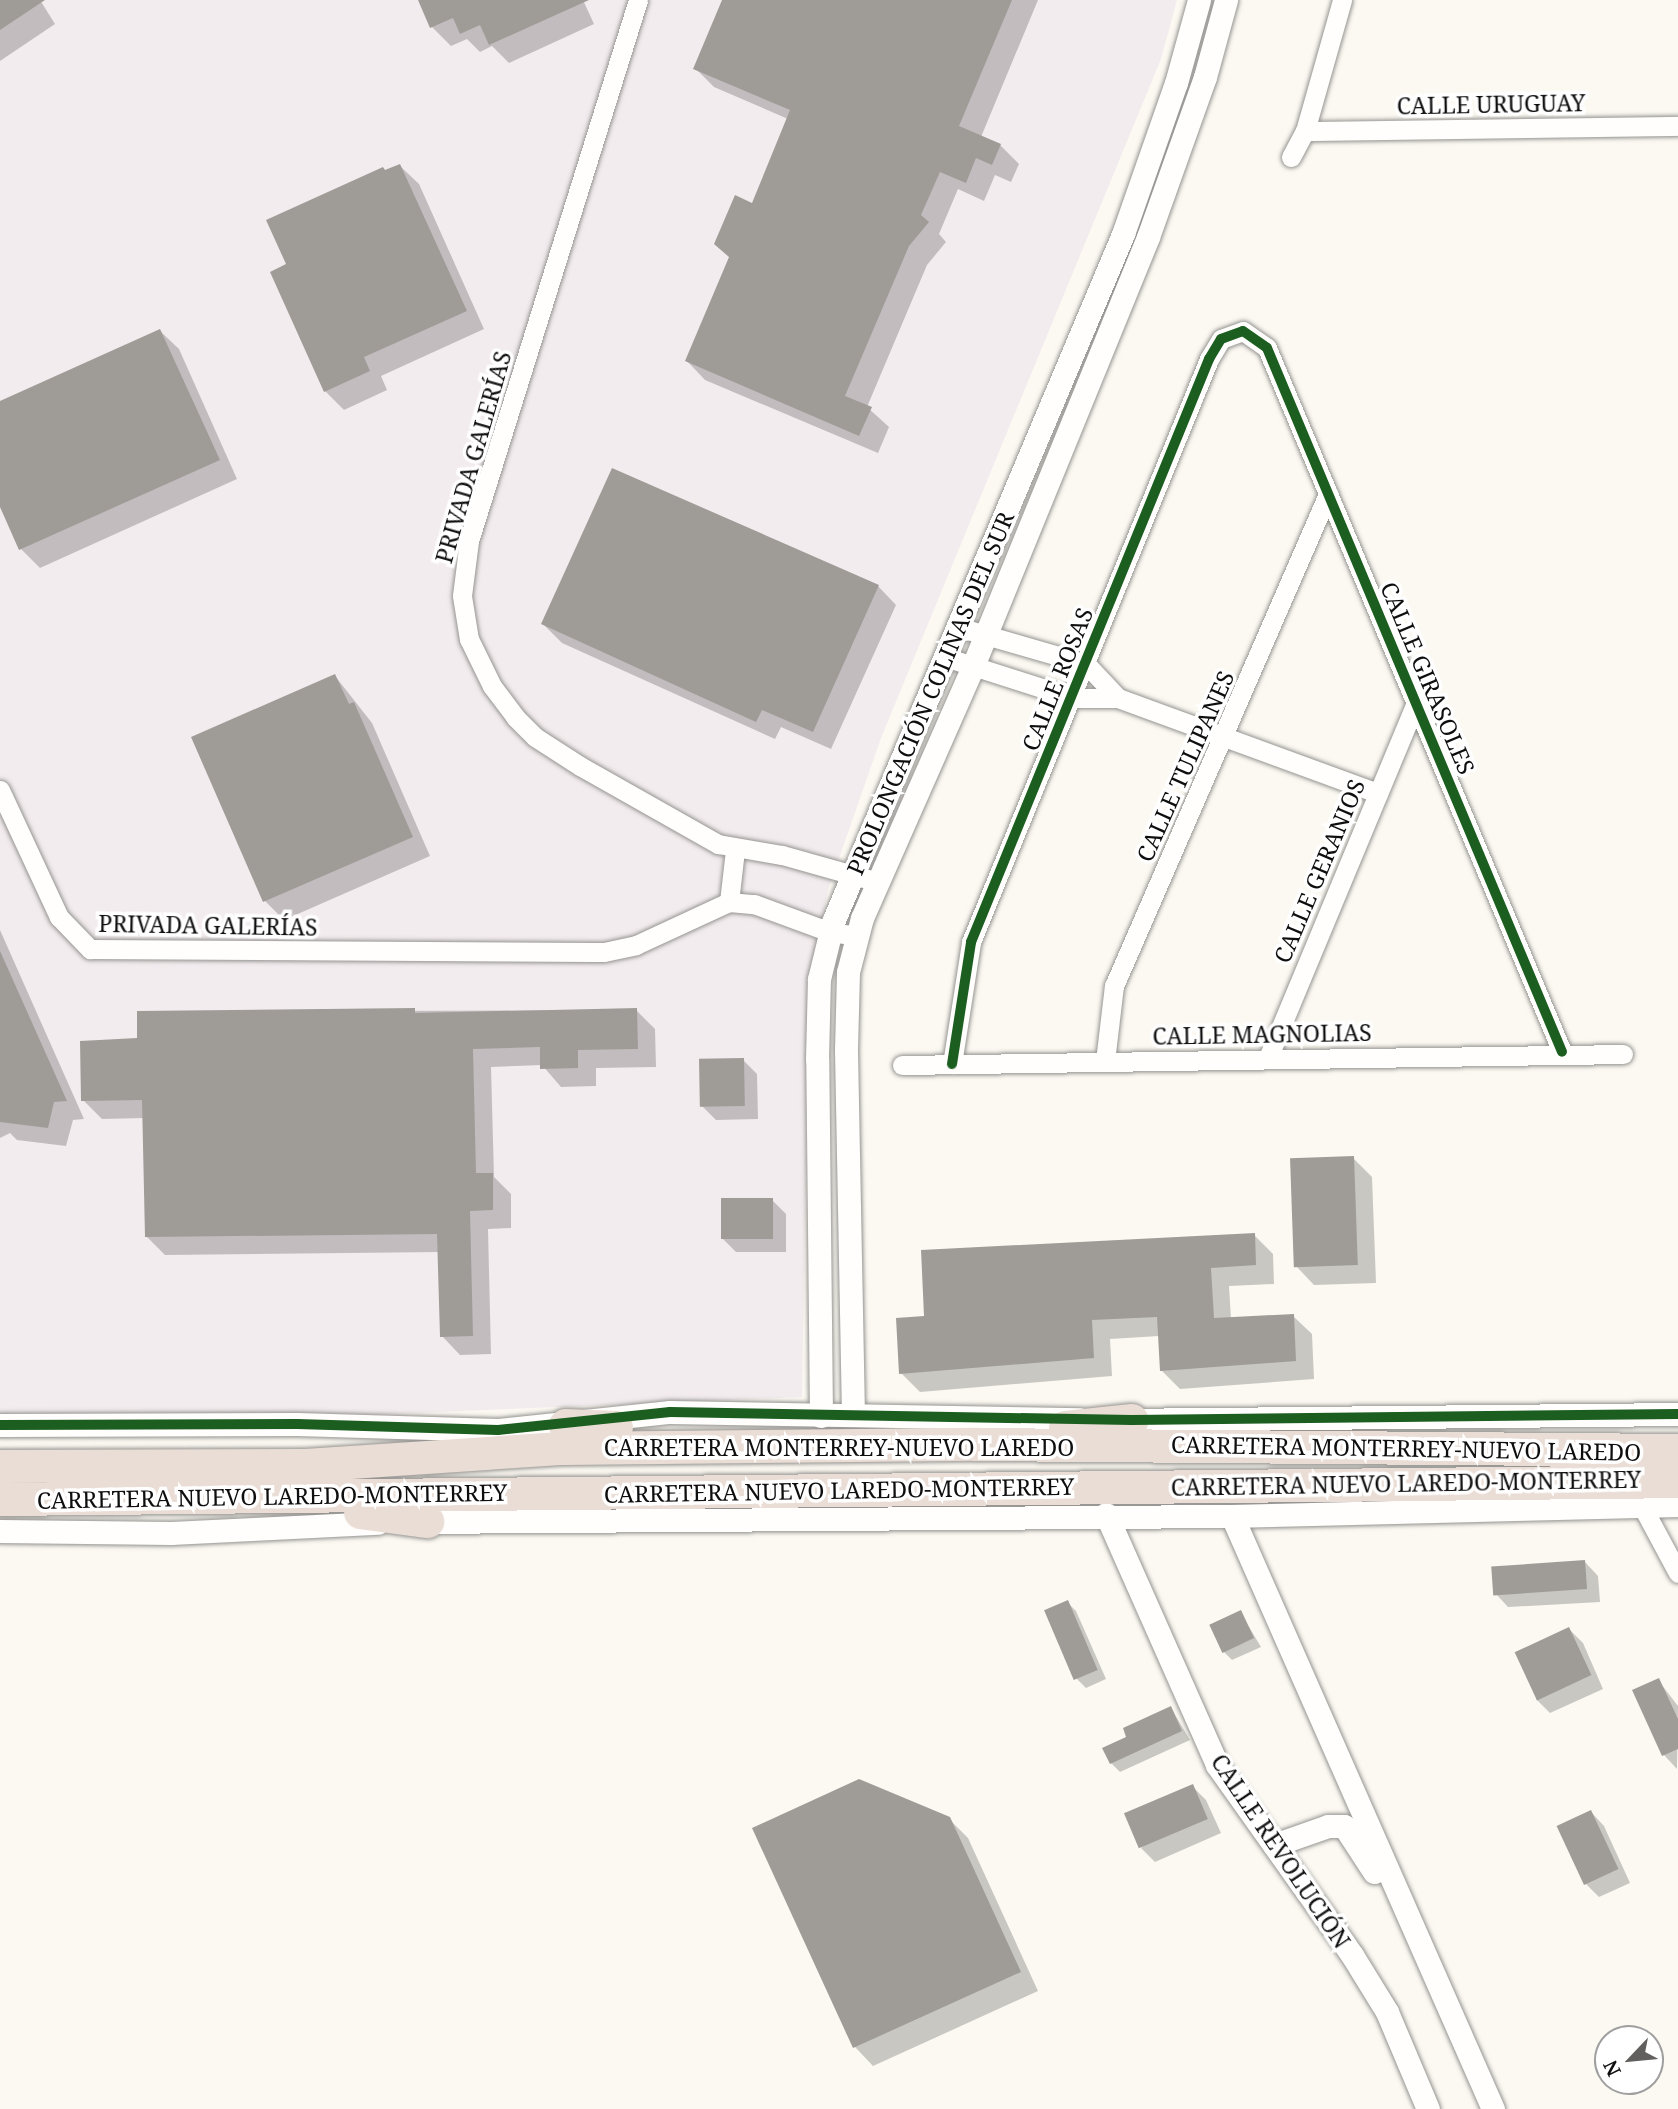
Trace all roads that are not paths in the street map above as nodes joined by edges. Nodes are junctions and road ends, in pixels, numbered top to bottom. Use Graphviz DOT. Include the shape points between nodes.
graph roads {
  1 [pos="638,0"];
  2 [pos="1199,0"];
  3 [pos="1226,0"];
  4 [pos="1342,0"];
  5 [pos="1678,126"];
  6 [pos="1305,131"];
  7 [pos="1292,157"];
  8 [pos="1242,331"];
  9 [pos="1328,494"];
  10 [pos="958,627"];
  11 [pos="984,634"];
  12 [pos="948,658"];
  13 [pos="1086,664"];
  14 [pos="973,666"];
  15 [pos="1073,698"];
  16 [pos="1118,698"];
  17 [pos="1416,703"];
  18 [pos="1226,737"];
  19 [pos="0,790"];
  20 [pos="1378,793"];
  21 [pos="735,850"];
  22 [pos="854,877"];
  23 [pos="878,882"];
  24 [pos="729,902"];
  25 [pos="830,932"];
  26 [pos="858,936"];
  27 [pos="1562,1052"];
  28 [pos="1623,1054"];
  29 [pos="1268,1058"];
  30 [pos="1105,1061"];
  31 [pos="952,1064"];
  32 [pos="902,1065"];
  33 [pos="1678,1414"];
  34 [pos="853,1415"];
  35 [pos="821,1416"];
  36 [pos="1132,1420"];
  37 [pos="0,1425"];
  38 [pos="565,1425"];
  39 [pos="498,1430"];
  40 [pos="976,1444"];
  41 [pos="791,1448"];
  42 [pos="1678,1450"];
  43 [pos="305,1465"];
  44 [pos="0,1466"];
  45 [pos="243,1496"];
  46 [pos="0,1499"];
  47 [pos="1669,1500"];
  48 [pos="1105,1514"];
  49 [pos="1232,1516"];
  50 [pos="427,1521"];
  51 [pos="0,1531"];
  52 [pos="1678,1573"];
  53 [pos="1274,1845"];
  54 [pos="1395,1887"];
  55 [pos="1427,2109"];
  56 [pos="1493,2109"];
  1 -- 21 [label="street, PRIVADA GALERÍAS" via="480,506 464,567 465,618 469,639 492,686 536,737 699,834"];
  2 -- 10 [label="street, PROLONGACIÓN COLINAS DEL SUR" via="1123,234"];
  3 -- 11 [label="street, PROLONGACIÓN COLINAS DEL SUR" via="1205,78 1148,237"];
  4 -- 6 [label="street"];
  5 -- 6 [label="street, CALLE URUGUAY"];
  6 -- 7 [label="street"];
  8 -- 9 [label="street, CALLE GIRASOLES" via="1267,348"];
  8 -- 13 [label="street, CALLE ROSAS" via="1221,339 1209,359"];
  9 -- 17 [label="street, CALLE GIRASOLES"];
  9 -- 18 [label="street, CALLE TULIPANES"];
  10 -- 11 [label="street"];
  10 -- 12 [label="street, PROLONGACIÓN COLINAS DEL SUR"];
  11 -- 13 [label="street"];
  11 -- 14 [label="street, PROLONGACIÓN COLINAS DEL SUR"];
  12 -- 14 [label="street"];
  12 -- 22 [label="street, PROLONGACIÓN COLINAS DEL SUR"];
  13 -- 15 [label="street, CALLE ROSAS"];
  13 -- 16 [label="street"];
  14 -- 15 [label="street"];
  14 -- 23 [label="street, PROLONGACIÓN COLINAS DEL SUR"];
  15 -- 16 [label="street"];
  15 -- 31 [label="street, CALLE ROSAS" via="971,942"];
  16 -- 18 [label="street"];
  17 -- 20 [label="street, CALLE GERANIOS"];
  17 -- 27 [label="street, CALLE GIRASOLES"];
  18 -- 20 [label="street"];
  18 -- 30 [label="street, CALLE TULIPANES" via="1114,986"];
  19 -- 24 [label="street, PRIVADA GALERÍAS" via="59,917 89,949 604,952 636,945"];
  20 -- 29 [label="street, CALLE GERANIOS"];
  21 -- 22 [label="street, PRIVADA GALERÍAS" via="782,855"];
  21 -- 24 [label="street"];
  22 -- 23 [label="street, PRIVADA GALERÍAS"];
  22 -- 25 [label="street, PROLONGACIÓN COLINAS DEL SUR"];
  23 -- 26 [label="street, PROLONGACIÓN COLINAS DEL SUR"];
  24 -- 25 [label="street" via="754,904"];
  25 -- 26 [label="street"];
  25 -- 35 [label="street, PROLONGACIÓN COLINAS DEL SUR" via="819,979 817,1059"];
  26 -- 34 [label="street, PROLONGACIÓN COLINAS DEL SUR" via="848,972 846,1049"];
  27 -- 28 [label="street, CALLE MAGNOLIAS"];
  27 -- 29 [label="street, CALLE MAGNOLIAS"];
  29 -- 30 [label="street, CALLE MAGNOLIAS"];
  30 -- 31 [label="street, CALLE MAGNOLIAS"];
  31 -- 32 [label="street, CALLE MAGNOLIAS"];
  33 -- 36 [label="street"];
  34 -- 35 [label="street"];
  34 -- 36 [label="street"];
  35 -- 38 [label="street" via="670,1412"];
  36 -- 40 [label="highway" via="993,1435"];
  37 -- 39 [label="street" via="297,1424"];
  38 -- 39 [label="street"];
  38 -- 41 [label="highway" via="752,1433"];
  39 -- 43 [label="highway"];
  40 -- 41 [label="highway, CARRETERA MONTERREY-NUEVO LAREDO"];
  40 -- 42 [label="highway, CARRETERA MONTERREY-NUEVO LAREDO"];
  41 -- 43 [label="highway, CARRETERA MONTERREY-NUEVO LAREDO" via="563,1448"];
  43 -- 44 [label="highway, CARRETERA MONTERREY-NUEVO LAREDO"];
  45 -- 46 [label="highway, CARRETERA NUEVO LAREDO-MONTERREY"];
  45 -- 47 [label="highway, CARRETERA NUEVO LAREDO-MONTERREY"];
  45 -- 50 [label="highway"];
  47 -- 49 [label="street"];
  47 -- 52 [label="street"];
  48 -- 49 [label="street"];
  48 -- 50 [label="street"];
  48 -- 53 [label="street, CALLE REVOLUCIÓN" via="1217,1765"];
  49 -- 54 [label="street"];
  50 -- 51 [label="street" via="171,1534"];
  53 -- 54 [label="street" via="1328,1826 1344,1826 1382,1884"];
  53 -- 55 [label="street, CALLE REVOLUCIÓN" via="1387,2012"];
  54 -- 56 [label="street"];
}
